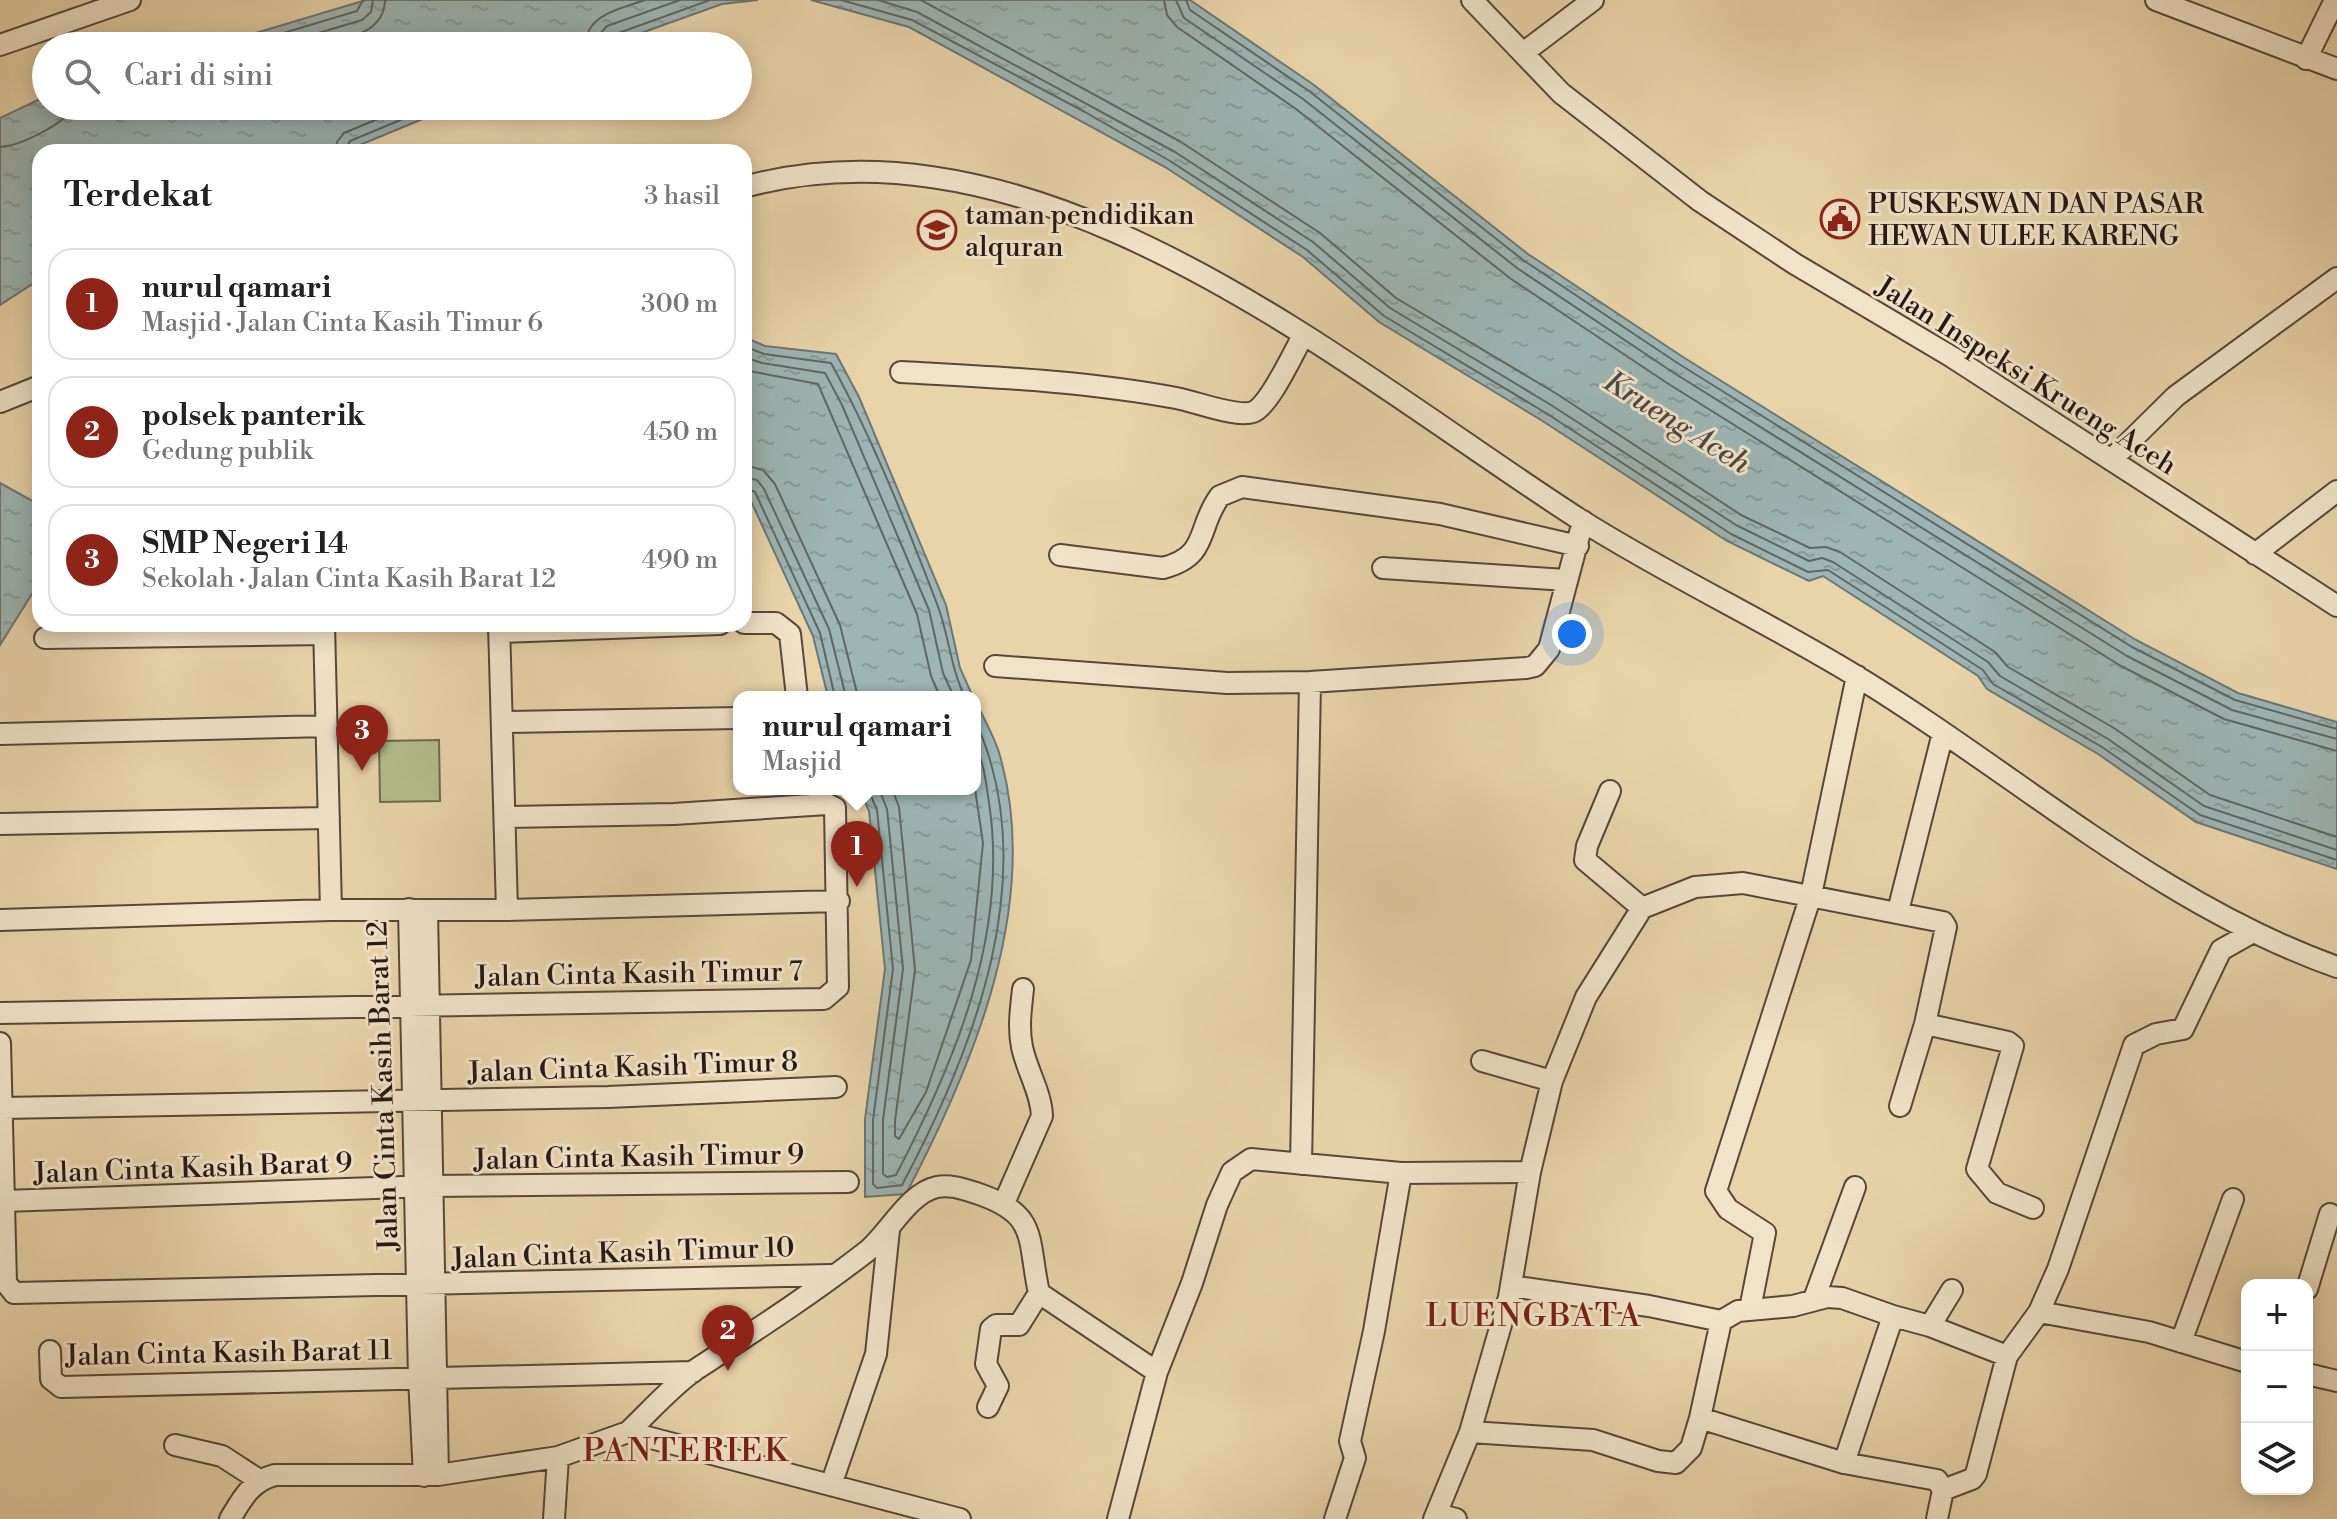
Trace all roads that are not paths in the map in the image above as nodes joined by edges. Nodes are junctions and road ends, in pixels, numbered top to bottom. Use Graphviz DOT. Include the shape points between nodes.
graph roads {
  1 [pos="1472,0"];
  2 [pos="1593,0"];
  3 [pos="2156,0"];
  4 [pos="2335,0"];
  5 [pos="122,1"];
  6 [pos="36,32"];
  7 [pos="32,33"];
  8 [pos="0,45"];
  9 [pos="1523,53"];
  10 [pos="2306,59"];
  11 [pos="2337,69"];
  12 [pos="752,185"];
  13 [pos="2337,278"];
  14 [pos="1303,336"];
  15 [pos="901,372"];
  16 [pos="32,389"];
  17 [pos="0,402"];
  18 [pos="2111,460"];
  19 [pos="2337,491"];
  20 [pos="1583,521"];
  21 [pos="1578,546"];
  22 [pos="2255,554"];
  23 [pos="1060,555"];
  24 [pos="1383,568"];
  25 [pos="1566,580"];
  26 [pos="2337,606"];
  27 [pos="752,623"];
  28 [pos="231,632"];
  29 [pos="324,632"];
  30 [pos="499,632"];
  31 [pos="45,638"];
  32 [pos="995,666"];
  33 [pos="1857,676"];
  34 [pos="1310,682"];
  35 [pos="796,691"];
  36 [pos="733,718"];
  37 [pos="504,722"];
  38 [pos="327,726"];
  39 [pos="2,733"];
  40 [pos="1943,733"];
  41 [pos="1610,791"];
  42 [pos="505,817"];
  43 [pos="329,818"];
  44 [pos="0,824"];
  45 [pos="1811,895"];
  46 [pos="839,901"];
  47 [pos="1642,908"];
  48 [pos="331,910"];
  49 [pos="418,910"];
  50 [pos="507,910"];
  51 [pos="1898,911"];
  52 [pos="0,920"];
  53 [pos="2251,933"];
  54 [pos="2337,967"];
  55 [pos="1023,989"];
  56 [pos="420,1005"];
  57 [pos="0,1013"];
  58 [pos="1925,1024"];
  59 [pos="0,1043"];
  60 [pos="1482,1061"];
  61 [pos="1552,1081"];
  62 [pos="836,1087"];
  63 [pos="422,1099"];
  64 [pos="1900,1106"];
  65 [pos="2,1108"];
  66 [pos="1301,1164"];
  67 [pos="1530,1172"];
  68 [pos="1401,1173"];
  69 [pos="848,1182"];
  70 [pos="423,1187"];
  71 [pos="1855,1187"];
  72 [pos="2233,1199"];
  73 [pos="4,1201"];
  74 [pos="1004,1203"];
  75 [pos="2033,1208"];
  76 [pos="2330,1214"];
  77 [pos="889,1230"];
  78 [pos="831,1275"];
  79 [pos="2310,1279"];
  80 [pos="426,1286"];
  81 [pos="1511,1286"];
  82 [pos="1952,1290"];
  83 [pos="1039,1293"];
  84 [pos="1814,1299"];
  85 [pos="1750,1309"];
  86 [pos="2039,1312"];
  87 [pos="1893,1316"];
  88 [pos="1721,1321"];
  89 [pos="1930,1326"];
  90 [pos="2181,1342"];
  91 [pos="50,1351"];
  92 [pos="2007,1356"];
  93 [pos="2241,1360"];
  94 [pos="693,1372"];
  95 [pos="1157,1372"];
  96 [pos="2313,1375"];
  97 [pos="428,1377"];
  98 [pos="2337,1381"];
  99 [pos="988,1407"];
  100 [pos="1700,1418"];
  101 [pos="628,1432"];
  102 [pos="1470,1432"];
  103 [pos="175,1445"];
  104 [pos="558,1457"];
  105 [pos="1844,1463"];
  106 [pos="431,1476"];
  107 [pos="259,1480"];
  108 [pos="831,1485"];
  109 [pos="1943,1490"];
  110 [pos="1442,1517"];
  111 [pos="230,1519"];
  112 [pos="554,1519"];
  113 [pos="960,1519"];
  114 [pos="1118,1519"];
  115 [pos="1335,1519"];
  116 [pos="1937,1519"];
  1 -- 9 [label="street, Jalan Inspeksi Krueng Aceh"];
  2 -- 9 [label="street"];
  3 -- 10 [label="street"];
  4 -- 10 [label="street"];
  5 -- 6 [label="street"];
  7 -- 8 [label="street"];
  9 -- 18 [label="street, Jalan Inspeksi Krueng Aceh" via="1561,93 1700,201"];
  10 -- 11 [label="street"];
  12 -- 14 [label="street" via="862,170 988,186 1153,247"];
  13 -- 18 [label="street" via="2176,396"];
  14 -- 15 [label="street" via="1270,396 1261,407 1245,413 1175,397"];
  14 -- 20 [label="street"];
  16 -- 17 [label="street"];
  18 -- 22 [label="street, Jalan Inspeksi Krueng Aceh"];
  19 -- 22 [label="street"];
  20 -- 21 [label="street"];
  20 -- 33 [label="street"];
  21 -- 23 [label="street" via="1440,514 1242,487 1220,496 1196,550 1179,564 1163,568"];
  21 -- 25 [label="street"];
  22 -- 26 [label="street, Jalan Inspeksi Krueng Aceh"];
  24 -- 25 [label="street"];
  25 -- 34 [label="street" via="1549,649 1535,666"];
  27 -- 35 [label="street" via="785,627 792,642"];
  28 -- 31 [label="street"];
  29 -- 38 [label="street, Jalan Cinta Kasih Barat 12"];
  30 -- 37 [label="street"];
  32 -- 34 [label="street" via="1227,683"];
  33 -- 40 [label="street"];
  33 -- 45 [label="street"];
  34 -- 66 [label="street"];
  36 -- 37 [label="street"];
  37 -- 42 [label="street"];
  38 -- 39 [label="street"];
  38 -- 43 [label="street, Jalan Cinta Kasih Barat 12"];
  40 -- 51 [label="street"];
  40 -- 53 [label="street" via="2165,885"];
  41 -- 47 [label="street" via="1585,860"];
  42 -- 46 [label="street" via="827,804 838,817"];
  42 -- 50 [label="street"];
  43 -- 44 [label="street"];
  43 -- 48 [label="street, Jalan Cinta Kasih Barat 12"];
  45 -- 47 [label="street" via="1743,883 1695,887"];
  45 -- 51 [label="street"];
  45 -- 85 [label="street" via="1716,1191 1728,1209 1765,1233"];
  46 -- 50 [label="street"];
  46 -- 56 [label="street, Jalan Cinta Kasih Timur 7" via="839,981 824,999"];
  47 -- 61 [label="street" via="1586,997"];
  48 -- 49 [label="street, Jalan Cinta Kasih Barat 12"];
  48 -- 52 [label="street"];
  49 -- 50 [label="street"];
  49 -- 56 [label="street, Jalan Cinta Kasih Barat 12"];
  51 -- 58 [label="street" via="1940,920 1946,927"];
  53 -- 54 [label="street"];
  53 -- 86 [label="street" via="2221,950 2212,962 2183,1029 2134,1045 2074,1228"];
  55 -- 74 [label="street" via="1022,1048 1042,1116"];
  56 -- 57 [label="street, Jalan Cinta Kasih Timur 7"];
  56 -- 63 [label="street, Jalan Cinta Kasih Barat 12"];
  58 -- 64 [label="street"];
  58 -- 75 [label="street" via="2013,1046 1977,1169 1997,1193"];
  59 -- 65 [label="street"];
  60 -- 61 [label="street"];
  61 -- 67 [label="street"];
  62 -- 63 [label="street, Jalan Cinta Kasih Timur 8"];
  63 -- 65 [label="street, Jalan Cinta Kasih Timur 8"];
  63 -- 70 [label="street, Jalan Cinta Kasih Barat 12"];
  65 -- 73 [label="street"];
  66 -- 68 [label="street"];
  66 -- 95 [label="street" via="1251,1159 1232,1172"];
  67 -- 68 [label="street"];
  67 -- 81 [label="street"];
  68 -- 115 [label="street" via="1350,1441 1355,1458"];
  69 -- 70 [label="street, Jalan Cinta Kasih Timur 9"];
  70 -- 73 [label="street, Jalan Cinta Kasih Barat 9"];
  70 -- 80 [label="street, Jalan Cinta Kasih Barat 12"];
  71 -- 84 [label="street"];
  72 -- 90 [label="street"];
  73 -- 80 [label="street, Jalan Cinta Kasih Timur 10" via="6,1283 18,1294"];
  74 -- 77 [label="street" via="951,1186 934,1187"];
  74 -- 83 [label="street" via="1025,1221"];
  76 -- 79 [label="street"];
  77 -- 78 [label="street"];
  77 -- 108 [label="street" via="876,1354"];
  78 -- 80 [label="street, Jalan Cinta Kasih Timur 10"];
  78 -- 94 [label="street" via="727,1353"];
  80 -- 97 [label="street, Jalan Cinta Kasih Barat 12"];
  81 -- 88 [label="street"];
  81 -- 102 [label="street"];
  82 -- 89 [label="street"];
  83 -- 95 [label="street"];
  83 -- 99 [label="street" via="1019,1325 991,1329 985,1361 998,1386"];
  84 -- 85 [label="street"];
  84 -- 87 [label="street" via="1842,1298"];
  85 -- 88 [label="street"];
  86 -- 90 [label="street"];
  86 -- 92 [label="street"];
  87 -- 89 [label="street"];
  87 -- 105 [label="street"];
  88 -- 100 [label="street"];
  89 -- 92 [label="street"];
  90 -- 93 [label="street"];
  91 -- 97 [label="street, Jalan Cinta Kasih Barat 11" via="51,1379 61,1387"];
  92 -- 109 [label="street" via="1976,1474"];
  94 -- 97 [label="street, Jalan Cinta Kasih Barat 11"];
  94 -- 101 [label="street"];
  95 -- 114 [label="street"];
  96 -- 98 [label="street"];
  97 -- 106 [label="street, Jalan Cinta Kasih Barat 12"];
  100 -- 102 [label="street" via="1691,1448 1676,1463 1593,1440"];
  100 -- 105 [label="street"];
  101 -- 104 [label="street"];
  101 -- 108 [label="street"];
  102 -- 110 [label="street"];
  103 -- 107 [label="street" via="222,1456"];
  104 -- 106 [label="street"];
  104 -- 112 [label="street"];
  105 -- 109 [label="street" via="1937,1480"];
  106 -- 107 [label="street" via="275,1475"];
  107 -- 111 [label="street"];
  108 -- 113 [label="street"];
  109 -- 116 [label="street"];
}
